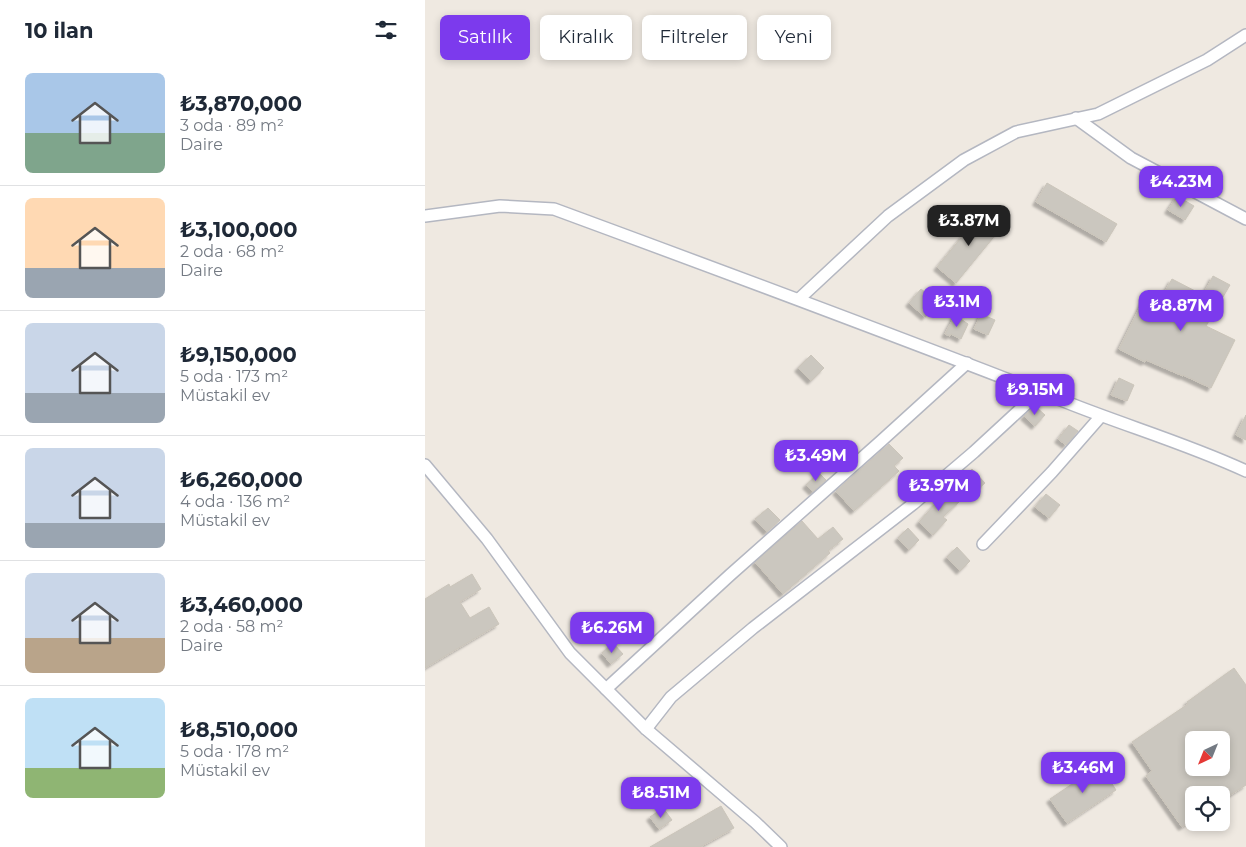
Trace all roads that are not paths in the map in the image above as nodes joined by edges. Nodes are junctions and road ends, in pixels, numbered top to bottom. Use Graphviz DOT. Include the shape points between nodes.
graph roads {
  1 [pos="1246,36"];
  2 [pos="1076,118"];
  3 [pos="425,216"];
  4 [pos="1246,219"];
  5 [pos="799,299"];
  6 [pos="967,362"];
  7 [pos="1039,392"];
  8 [pos="1101,416"];
  9 [pos="425,465"];
  10 [pos="1246,471"];
  11 [pos="983,544"];
  12 [pos="606,689"];
  13 [pos="646,729"];
  14 [pos="781,847"];
  1 -- 2 [label="street" via="1207,60 1098,114"];
  2 -- 4 [label="street" via="1131,158"];
  2 -- 5 [label="street" via="1016,132 964,160 888,216"];
  3 -- 5 [label="street" via="500,206 554,209"];
  5 -- 6 [label="street"];
  6 -- 7 [label="street"];
  6 -- 12 [label="street"];
  7 -- 8 [label="street"];
  7 -- 13 [label="street" via="913,504 671,696"];
  8 -- 10 [label="street" via="1219,458"];
  8 -- 11 [label="street"];
  9 -- 12 [label="street" via="487,539 570,653"];
  12 -- 13 [label="street"];
  13 -- 14 [label="street"];
}
